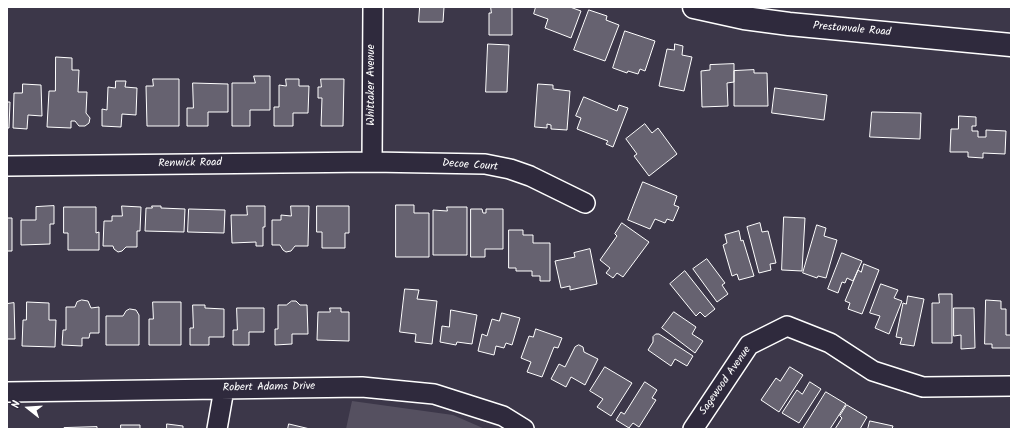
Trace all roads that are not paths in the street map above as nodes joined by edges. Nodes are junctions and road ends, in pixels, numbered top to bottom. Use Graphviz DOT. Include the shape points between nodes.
graph roads {
  1 [pos="373,7"];
  2 [pos="694,7"];
  3 [pos="1011,45"];
  4 [pos="372,162"];
  5 [pos="7,166"];
  6 [pos="585,203"];
  7 [pos="1011,386"];
  8 [pos="224,389"];
  9 [pos="7,392"];
  10 [pos="217,429"];
  11 [pos="524,429"];
  12 [pos="693,429"];
  1 -- 4 [label="street, Whittaker Avenue"];
  2 -- 3 [label="street, Prestonvale Road" via="788,24"];
  4 -- 5 [label="street, Renwick Road"];
  4 -- 6 [label="street, Decoe Court" via="485,164 530,176"];
  7 -- 12 [label="street, Sagewood Avenue" via="923,387 873,371 830,343 788,326 749,345"];
  8 -- 9 [label="street, Robert Adams Drive"];
  8 -- 10 [label="street"];
  8 -- 11 [label="street, Robert Adams Drive" via="362,387 434,394 503,416"];
}
